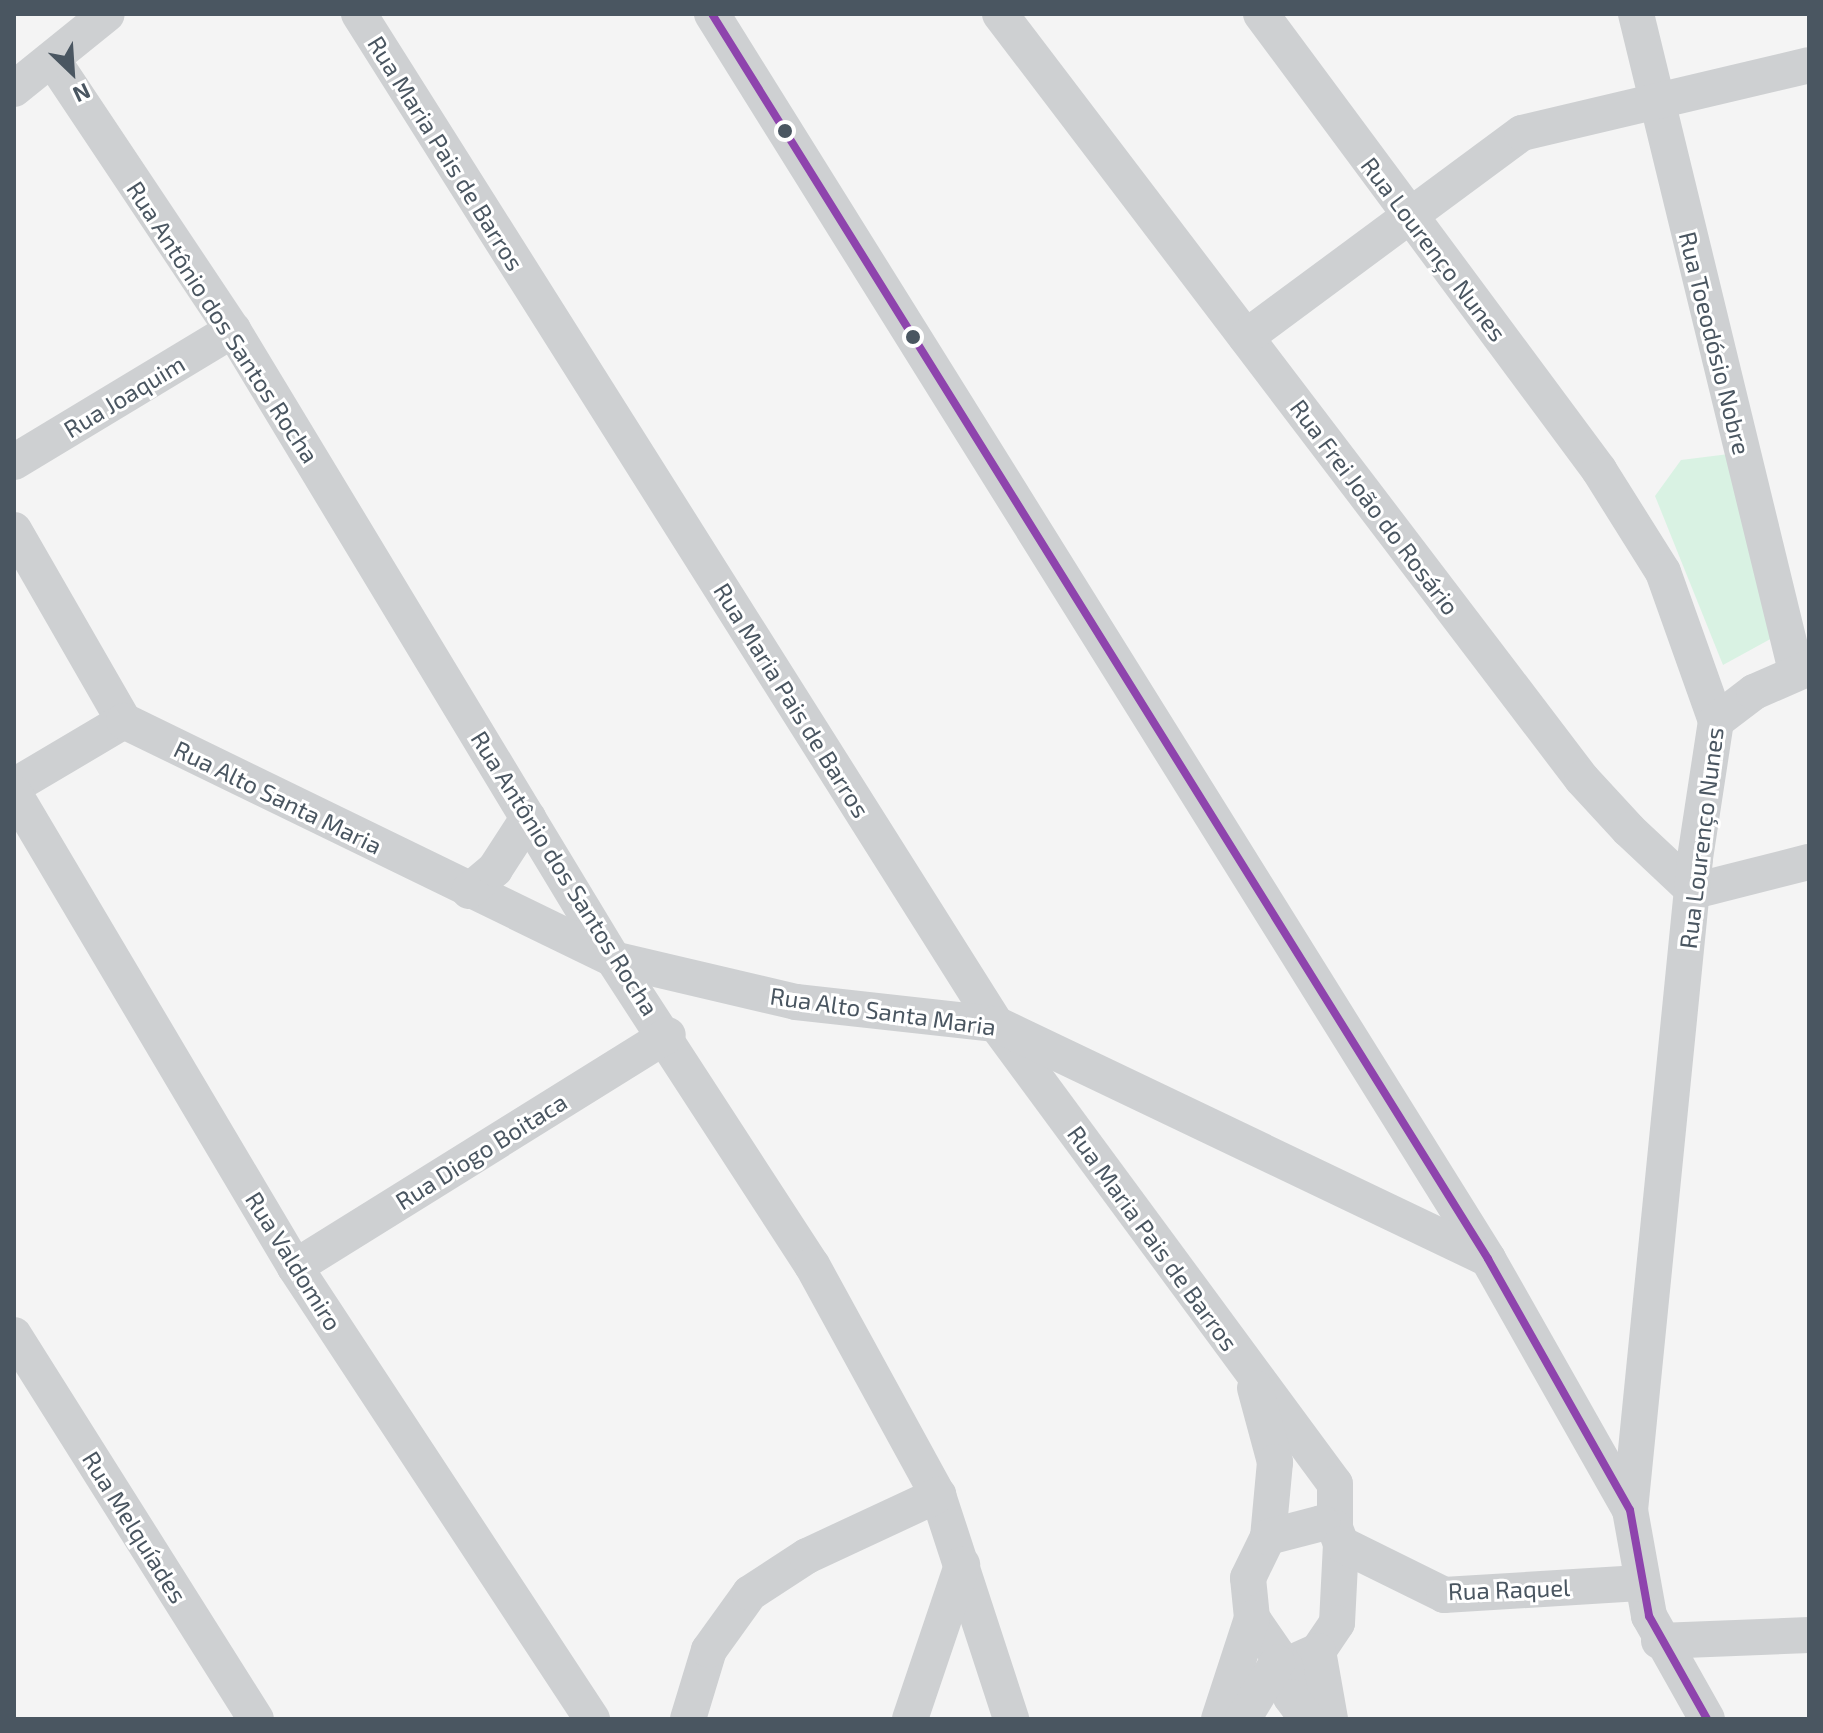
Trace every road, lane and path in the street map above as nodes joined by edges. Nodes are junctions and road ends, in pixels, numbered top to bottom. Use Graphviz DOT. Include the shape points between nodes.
graph roads {
  1 [pos="107,14"];
  2 [pos="359,14"];
  3 [pos="712,14"];
  4 [pos="1000,14"];
  5 [pos="1261,14"];
  6 [pos="1636,14"];
  7 [pos="52,59"];
  8 [pos="1809,65"];
  9 [pos="14,89"];
  10 [pos="1655,99"];
  11 [pos="1407,213"];
  12 [pos="233,330"];
  13 [pos="1246,337"];
  14 [pos="14,462"];
  15 [pos="14,530"];
  16 [pos="1802,669"];
  17 [pos="124,721"];
  18 [pos="1716,721"];
  19 [pos="14,786"];
  20 [pos="14,793"];
  21 [pos="528,818"];
  22 [pos="1809,862"];
  23 [pos="469,891"];
  24 [pos="1694,891"];
  25 [pos="613,959"];
  26 [pos="996,1024"];
  27 [pos="668,1035"];
  28 [pos="1488,1259"];
  29 [pos="295,1267"];
  30 [pos="14,1335"];
  31 [pos="1250,1371"];
  32 [pos="938,1495"];
  33 [pos="1630,1510"];
  34 [pos="1338,1536"];
  35 [pos="1268,1537"];
  36 [pos="962,1565"];
  37 [pos="1640,1583"];
  38 [pos="1252,1618"];
  39 [pos="1809,1635"];
  40 [pos="1659,1641"];
  41 [pos="1318,1651"];
  42 [pos="1281,1665"];
  43 [pos="256,1719"];
  44 [pos="592,1719"];
  45 [pos="688,1719"];
  46 [pos="910,1719"];
  47 [pos="1011,1719"];
  48 [pos="1219,1719"];
  49 [pos="1243,1719"];
  50 [pos="1307,1719"];
  51 [pos="1330,1719"];
  52 [pos="1707,1719"];
  1 -- 7 [label="street"];
  2 -- 26 [label="street, Rua Maria Pais de Barros"];
  3 -- 28 [label="street"];
  4 -- 13 [label="street, Rua Frei João do Rosário"];
  5 -- 11 [label="street, Rua Lourenço Nunes"];
  6 -- 10 [label="street, Rua Toeodósio Nobre"];
  7 -- 9 [label="street"];
  7 -- 12 [label="street, Rua Antônio dos Santos Rocha"];
  8 -- 10 [label="street"];
  10 -- 11 [label="street" via="1522,133"];
  10 -- 16 [label="street, Rua Toeodósio Nobre"];
  11 -- 13 [label="street"];
  11 -- 18 [label="street, Rua Lourenço Nunes" via="1599,470 1663,572"];
  12 -- 14 [label="street, Rua Joaquim"];
  12 -- 21 [label="street, Rua Antônio dos Santos Rocha"];
  13 -- 24 [label="street, Rua Frei João do Rosário" via="1582,779"];
  15 -- 17 [label="street"];
  16 -- 18 [label="street"];
  17 -- 19 [label="street"];
  17 -- 23 [label="street, Rua Alto Santa Maria"];
  18 -- 24 [label="street, Rua Lourenço Nunes"];
  20 -- 29 [label="street, Rua Valdomiro"];
  21 -- 23 [label="street" via="495,869"];
  21 -- 25 [label="street, Rua Antônio dos Santos Rocha"];
  22 -- 24 [label="street"];
  23 -- 25 [label="street, Rua Alto Santa Maria"];
  24 -- 33 [label="street, Rua Lourenço Nunes"];
  25 -- 26 [label="street, Rua Alto Santa Maria" via="796,1002"];
  25 -- 27 [label="street, Rua Antônio dos Santos Rocha"];
  26 -- 28 [label="street, Rua Alto Santa Maria"];
  26 -- 31 [label="street, Rua Maria Pais de Barros"];
  27 -- 29 [label="street, Rua Diogo Boitaca"];
  27 -- 32 [label="street, Rua Antônio dos Santos Rocha" via="812,1265"];
  28 -- 33 [label="street"];
  29 -- 44 [label="street, Rua Valdomiro"];
  30 -- 43 [label="street, Rua Melquíades"];
  31 -- 34 [label="street, Rua Maria Pais de Barros" via="1335,1484"];
  31 -- 35 [label="street, Rua Maria Pais de Barros" via="1275,1462"];
  32 -- 36 [label="street, Rua Antônio dos Santos Rocha"];
  32 -- 45 [label="street" via="807,1556 750,1593 709,1650"];
  33 -- 37 [label="street"];
  34 -- 35 [label="street" via="1293,1527"];
  34 -- 37 [label="street, Rua Raquel" via="1444,1595"];
  34 -- 41 [label="street" via="1337,1623"];
  35 -- 38 [label="street" via="1248,1578"];
  36 -- 46 [label="street"];
  36 -- 47 [label="street, Rua Antônio dos Santos Rocha"];
  37 -- 40 [label="street"];
  38 -- 42 [label="street"];
  38 -- 48 [label="street"];
  39 -- 40 [label="street"];
  40 -- 52 [label="street"];
  41 -- 42 [label="street"];
  41 -- 51 [label="street"];
  42 -- 49 [label="street"];
  42 -- 50 [label="street" via="1291,1697"];
}
